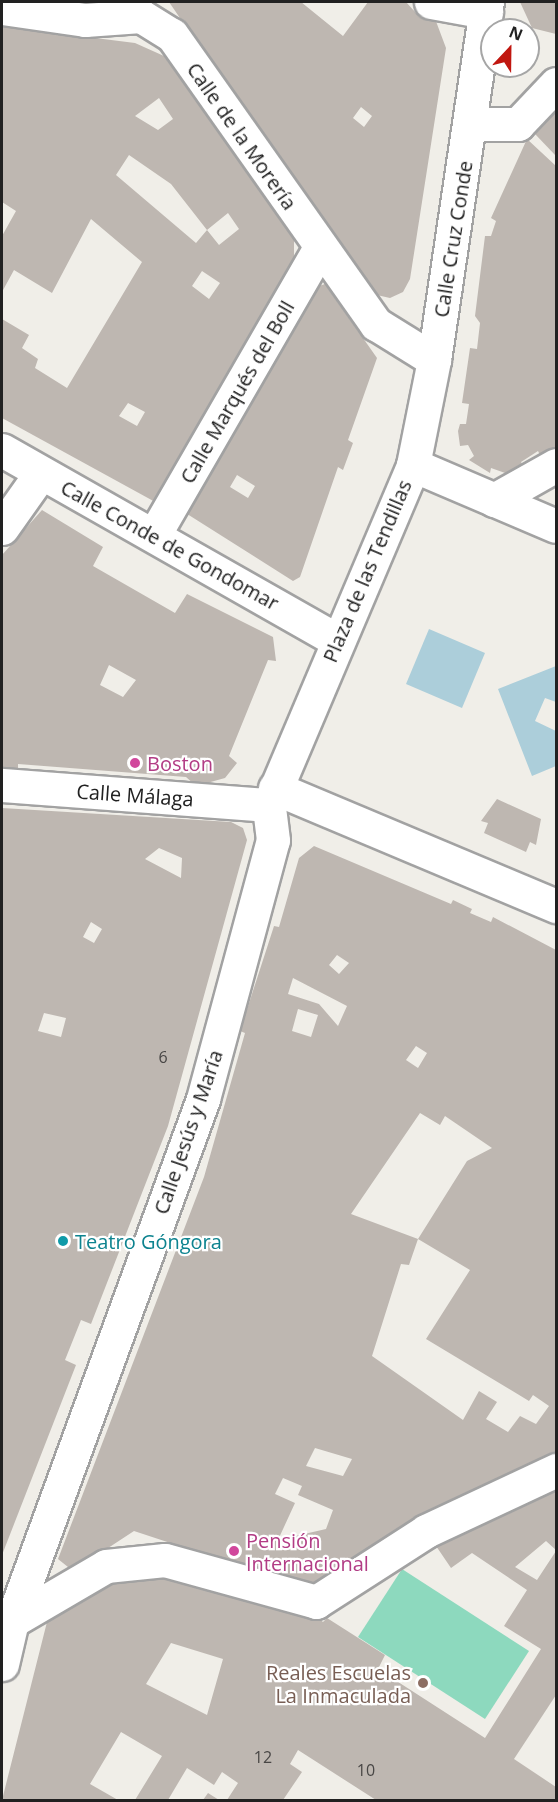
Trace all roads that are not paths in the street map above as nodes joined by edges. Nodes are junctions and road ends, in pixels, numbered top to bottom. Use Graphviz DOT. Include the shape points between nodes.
graph roads {
  1 [pos="431,2"];
  2 [pos="487,7"];
  3 [pos="2,8"];
  4 [pos="145,9"];
  5 [pos="556,84"];
  6 [pos="471,124"];
  7 [pos="320,248"];
  8 [pos="435,360"];
  9 [pos="2,450"];
  10 [pos="413,465"];
  11 [pos="556,465"];
  12 [pos="41,473"];
  13 [pos="494,500"];
  14 [pos="556,526"];
  15 [pos="2,528"];
  16 [pos="154,535"];
  17 [pos="338,640"];
  18 [pos="2,785"];
  19 [pos="272,796"];
  20 [pos="273,840"];
  21 [pos="556,906"];
  22 [pos="556,1470"];
  23 [pos="7,1618"];
  24 [pos="2,1664"];
  1 -- 2 [label="street, Calle Cruz Conde"];
  2 -- 6 [label="street, Calle Cruz Conde"];
  3 -- 4 [label="street, Calle de la Morería" via="85,20"];
  4 -- 7 [label="street, Calle de la Morería" via="172,35"];
  5 -- 6 [label="street" via="518,124"];
  6 -- 8 [label="street, Calle Cruz Conde"];
  7 -- 8 [label="street, Calle de la Morería" via="376,324"];
  7 -- 16 [label="street, Calle Marqués del Boll"];
  8 -- 10 [label="street, Calle Cruz Conde"];
  9 -- 12 [label="street, Calle Conde de Gondomar"];
  10 -- 13 [label="street, Plaza de las Tendillas"];
  10 -- 17 [label="street, Plaza de las Tendillas"];
  11 -- 13 [label="street"];
  12 -- 15 [label="street"];
  12 -- 16 [label="street, Calle Conde de Gondomar"];
  13 -- 14 [label="street, Plaza de las Tendillas"];
  16 -- 17 [label="street, Calle Conde de Gondomar"];
  17 -- 19 [label="street, Plaza de las Tendillas"];
  18 -- 19 [label="street, Calle Málaga"];
  19 -- 20 [label="street, Plaza de las Tendillas"];
  19 -- 21 [label="street"];
  20 -- 23 [label="street, Calle Jesús y María" via="203,1099"];
  22 -- 23 [label="street" via="426,1531 316,1602 165,1560 106,1566"];
  23 -- 24 [label="street, Calle Jesús y María"];
}
